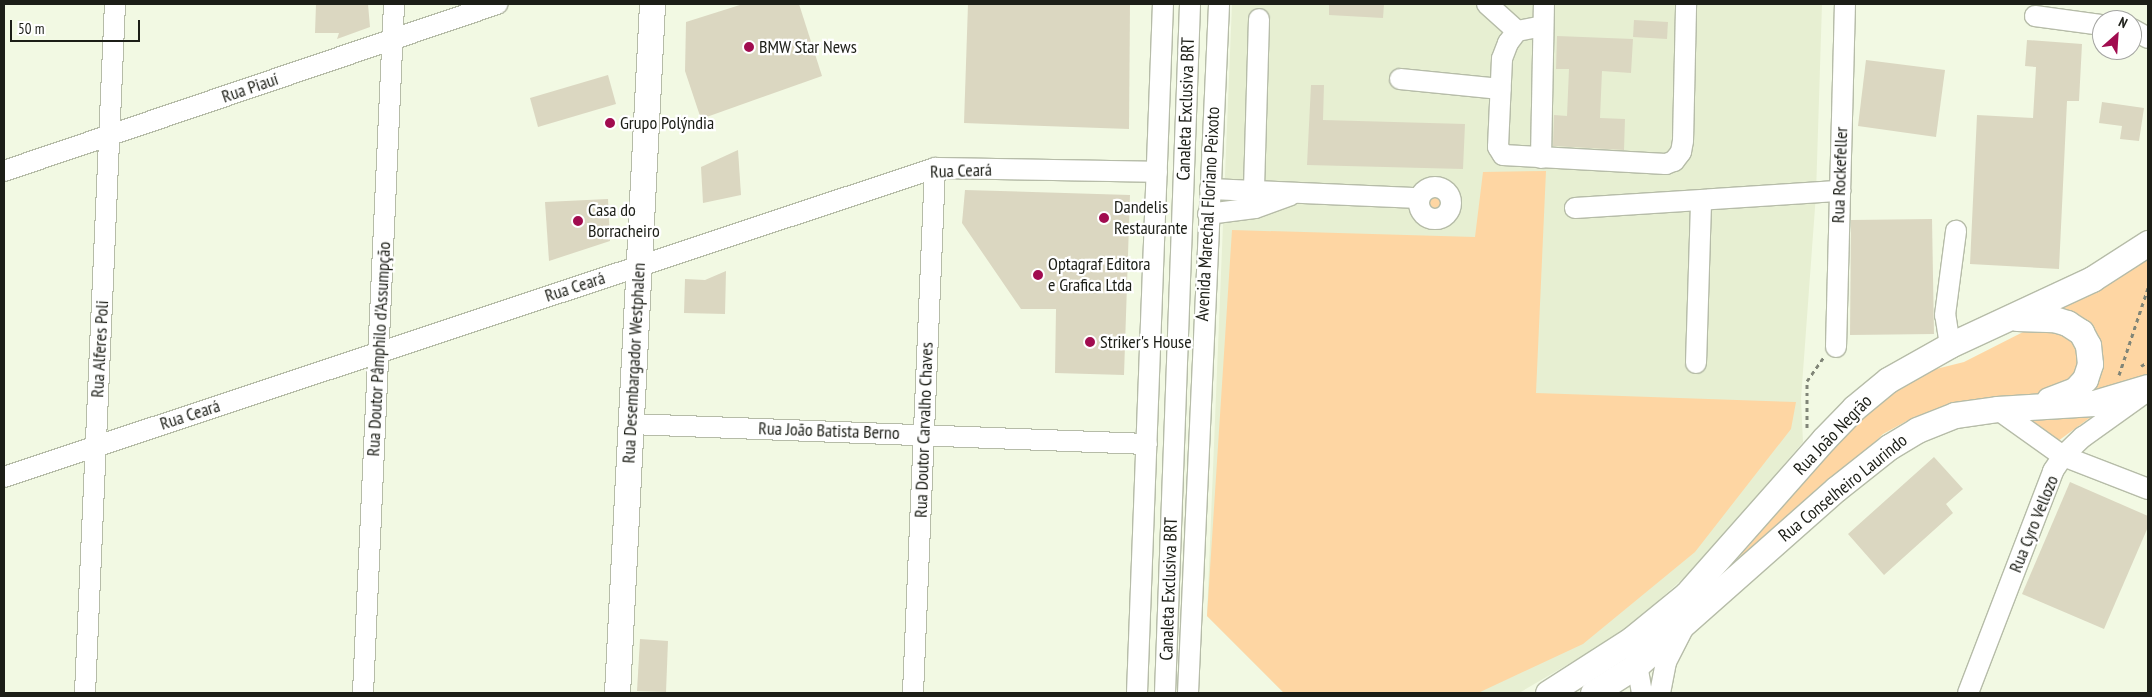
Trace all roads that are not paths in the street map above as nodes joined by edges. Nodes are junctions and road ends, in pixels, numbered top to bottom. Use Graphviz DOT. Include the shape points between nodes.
graph roads {
  1 [pos="115,4"];
  2 [pos="394,4"];
  3 [pos="497,4"];
  4 [pos="652,4"];
  5 [pos="1163,4"];
  6 [pos="1190,4"];
  7 [pos="1219,4"];
  8 [pos="1544,4"];
  9 [pos="1686,4"];
  10 [pos="1845,4"];
  11 [pos="1484,5"];
  12 [pos="2035,16"];
  13 [pos="1259,19"];
  14 [pos="2092,24"];
  15 [pos="1543,26"];
  16 [pos="1517,31"];
  17 [pos="393,40"];
  18 [pos="1400,79"];
  19 [pos="1501,89"];
  20 [pos="110,135"];
  21 [pos="1541,158"];
  22 [pos="935,168"];
  23 [pos="4,171"];
  24 [pos="1157,172"];
  25 [pos="1254,188"];
  26 [pos="1210,189"];
  27 [pos="1840,191"];
  28 [pos="1296,194"];
  29 [pos="1419,198"];
  30 [pos="1701,201"];
  31 [pos="1575,208"];
  32 [pos="1208,214"];
  33 [pos="1956,232"];
  34 [pos="2148,243"];
  35 [pos="638,266"];
  36 [pos="2010,319"];
  37 [pos="1950,345"];
  38 [pos="1836,347"];
  39 [pos="1696,363"];
  40 [pos="2148,389"];
  41 [pos="2008,408"];
  42 [pos="631,424"];
  43 [pos="924,435"];
  44 [pos="1197,439"];
  45 [pos="1147,444"];
  46 [pos="96,447"];
  47 [pos="2063,456"];
  48 [pos="4,477"];
  49 [pos="1173,484"];
  50 [pos="2148,489"];
  51 [pos="1683,628"];
  52 [pos="1632,639"];
  53 [pos="1637,665"];
  54 [pos="85,693"];
  55 [pos="363,693"];
  56 [pos="617,693"];
  57 [pos="913,693"];
  58 [pos="1138,693"];
  59 [pos="1166,693"];
  60 [pos="1188,693"];
  61 [pos="1548,693"];
  62 [pos="1593,693"];
  63 [pos="1642,693"];
  64 [pos="1660,693"];
  65 [pos="1968,693"];
  1 -- 20 [label="street, Rua Alferes Poli"];
  2 -- 17 [label="street, Rua Doutor Pâmphilo d'Assumpção"];
  3 -- 17 [label="street, Rua Piauí"];
  4 -- 35 [label="main road, Rua Desembargador Westphalen"];
  5 -- 24 [label="street"];
  6 -- 49 [label="street, Canaleta Exclusiva BRT"];
  7 -- 26 [label="street, Avenida Marechal Floriano Peixoto"];
  8 -- 15 [label="street"];
  9 -- 21 [label="street" via="1683,141 1674,161 1666,164"];
  10 -- 27 [label="street, Rua Rockefeller"];
  11 -- 16 [label="street"];
  12 -- 14 [label="street"];
  13 -- 25 [label="street"];
  15 -- 16 [label="street"];
  15 -- 21 [label="street"];
  16 -- 19 [label="street" via="1502,59"];
  17 -- 20 [label="street, Rua Piauí"];
  17 -- 55 [label="street, Rua Doutor Pâmphilo d'Assumpção"];
  18 -- 19 [label="street"];
  19 -- 21 [label="street" via="1498,147 1503,155 1512,158"];
  20 -- 23 [label="street, Rua Piauí"];
  20 -- 46 [label="street, Rua Alferes Poli"];
  22 -- 24 [label="street, Rua Ceará"];
  22 -- 35 [label="street, Rua Ceará"];
  22 -- 43 [label="street, Rua Doutor Carvalho Chaves"];
  24 -- 45 [label="street"];
  25 -- 26 [label="street"];
  25 -- 28 [label="street"];
  26 -- 32 [label="street, Avenida Marechal Floriano Peixoto"];
  27 -- 30 [label="street"];
  27 -- 38 [label="street, Rua Rockefeller"];
  28 -- 29 [label="street"];
  28 -- 32 [label="street" via="1254,208"];
  30 -- 31 [label="street"];
  30 -- 39 [label="street"];
  32 -- 44 [label="street, Avenida Marechal Floriano Peixoto"];
  33 -- 37 [label="street" via="1945,315"];
  34 -- 36 [label="main road, Rua João Negrão" via="2092,279"];
  35 -- 42 [label="main road, Rua Desembargador Westphalen"];
  35 -- 46 [label="street, Rua Ceará"];
  36 -- 37 [label="main road, Rua João Negrão"];
  36 -- 41 [label="main road" via="2054,319 2067,323 2081,332 2088,344 2090,364 2085,379 2075,390"];
  37 -- 52 [label="main road, Rua João Negrão" via="1888,380 1854,408 1723,557 1686,595"];
  40 -- 41 [label="main road, Rua Conselheiro Laurindo" via="2094,402"];
  40 -- 47 [label="street, Rua Cyro Vellozo"];
  41 -- 47 [label="street"];
  41 -- 51 [label="main road, Rua Conselheiro Laurindo" via="1955,415 1917,430 1889,447 1778,540"];
  42 -- 43 [label="street, Rua João Batista Berno"];
  42 -- 56 [label="main road, Rua Desembargador Westphalen"];
  43 -- 45 [label="street, Rua João Batista Berno"];
  43 -- 57 [label="street, Rua Doutor Carvalho Chaves"];
  44 -- 49 [label="street, Canaleta Exclusiva BRT"];
  44 -- 60 [label="street, Avenida Marechal Floriano Peixoto"];
  45 -- 58 [label="street"];
  46 -- 48 [label="street, Rua Ceará"];
  46 -- 54 [label="street, Rua Alferes Poli"];
  47 -- 50 [label="street"];
  47 -- 65 [label="street, Rua Cyro Vellozo" via="2053,471"];
  49 -- 59 [label="street, Canaleta Exclusiva BRT"];
  51 -- 53 [label="main road, Rua Conselheiro Laurindo"];
  51 -- 64 [label="street" via="1666,662"];
  52 -- 53 [label="street"];
  52 -- 61 [label="main road, Rua João Negrão"];
  53 -- 62 [label="main road, Rua Conselheiro Laurindo"];
  53 -- 63 [label="street"];
}
